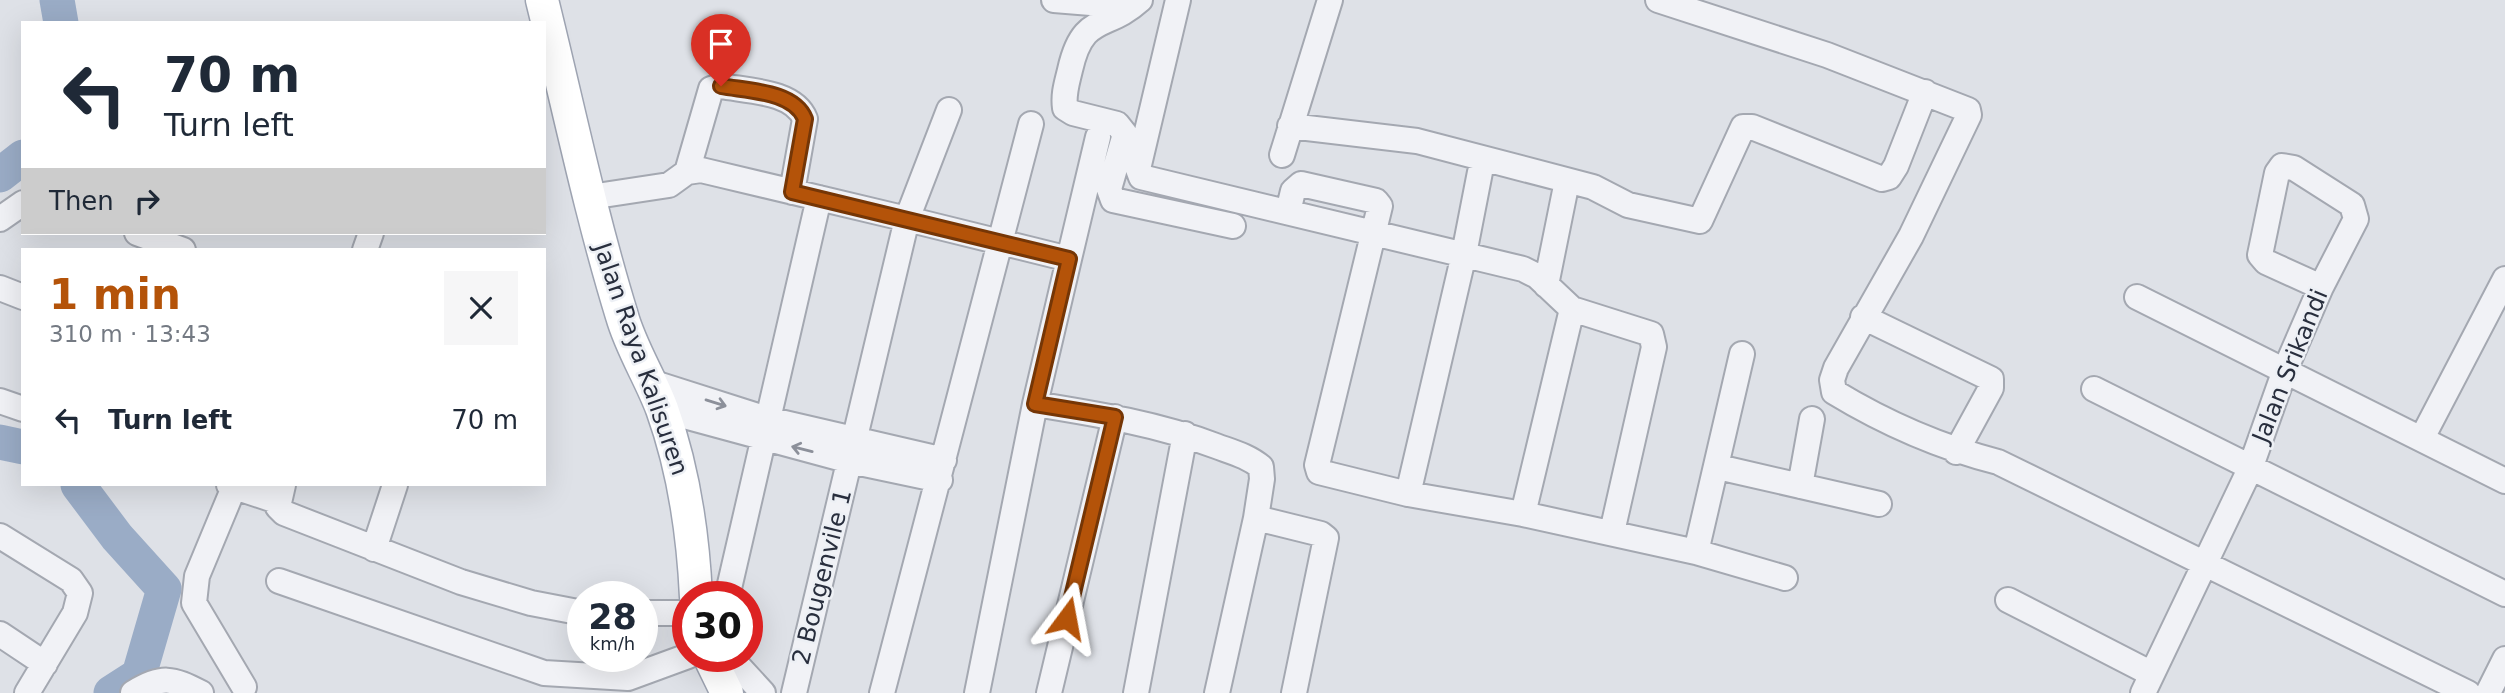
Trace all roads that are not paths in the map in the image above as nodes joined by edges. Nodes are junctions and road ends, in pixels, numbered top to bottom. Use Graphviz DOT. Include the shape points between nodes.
graph roads {
  1 [pos="542,0"];
  2 [pos="1054,0"];
  3 [pos="1178,0"];
  4 [pos="1330,0"];
  5 [pos="1658,0"];
  6 [pos="1136,3"];
  7 [pos="1925,92"];
  8 [pos="949,110"];
  9 [pos="1031,124"];
  10 [pos="1290,126"];
  11 [pos="1098,136"];
  12 [pos="1282,155"];
  13 [pos="687,172"];
  14 [pos="1480,172"];
  15 [pos="1565,191"];
  16 [pos="792,192"];
  17 [pos="590,197"];
  18 [pos="819,198"];
  19 [pos="21,204"];
  20 [pos="0,219"];
  21 [pos="907,219"];
  22 [pos="1233,226"];
  23 [pos="1375,231"];
  24 [pos="142,235"];
  25 [pos="998,242"];
  26 [pos="178,248"];
  27 [pos="1464,254"];
  28 [pos="1069,259"];
  29 [pos="2505,279"];
  30 [pos="1546,285"];
  31 [pos="2321,287"];
  32 [pos="0,288"];
  33 [pos="21,296"];
  34 [pos="2137,297"];
  35 [pos="1572,309"];
  36 [pos="1863,317"];
  37 [pos="1742,354"];
  38 [pos="2285,370"];
  39 [pos="2094,389"];
  40 [pos="657,396"];
  41 [pos="0,401"];
  42 [pos="1035,404"];
  43 [pos="21,408"];
  44 [pos="1115,417"];
  45 [pos="1812,419"];
  46 [pos="764,429"];
  47 [pos="1185,434"];
  48 [pos="2422,438"];
  49 [pos="853,451"];
  50 [pos="1956,452"];
  51 [pos="1718,467"];
  52 [pos="2250,469"];
  53 [pos="942,470"];
  54 [pos="2505,481"];
  55 [pos="231,486"];
  56 [pos="395,486"];
  57 [pos="1800,486"];
  58 [pos="280,493"];
  59 [pos="1408,494"];
  60 [pos="1879,504"];
  61 [pos="1524,514"];
  62 [pos="1256,519"];
  63 [pos="1612,532"];
  64 [pos="0,536"];
  65 [pos="374,549"];
  66 [pos="1696,552"];
  67 [pos="2205,564"];
  68 [pos="1785,578"];
  69 [pos="279,581"];
  70 [pos="695,581"];
  71 [pos="731,581"];
  72 [pos="2505,594"];
  73 [pos="2008,600"];
  74 [pos="567,610"];
  75 [pos="0,634"];
  76 [pos="2505,659"];
  77 [pos="45,664"];
  78 [pos="672,664"];
  79 [pos="717,672"];
  80 [pos="744,672"];
  81 [pos="543,683"];
  82 [pos="2147,683"];
  83 [pos="627,685"];
  84 [pos="244,687"];
  85 [pos="27,693"];
  86 [pos="133,693"];
  87 [pos="201,693"];
  88 [pos="727,693"];
  89 [pos="763,693"];
  90 [pos="794,693"];
  91 [pos="882,693"];
  92 [pos="977,693"];
  93 [pos="1049,693"];
  94 [pos="1136,693"];
  95 [pos="1217,693"];
  96 [pos="1294,693"];
  97 [pos="2469,693"];
  98 [pos="2488,693"];
  1 -- 17 [label="main road, Jalan Raya Kalisuren"];
  2 -- 6 [label="street"];
  3 -- 23 [label="street" via="1138,169 1141,177"];
  4 -- 10 [label="street"];
  5 -- 7 [label="street"];
  6 -- 22 [label="street" via="1081,35 1063,98 1065,108 1123,128 1108,189 1113,200"];
  7 -- 10 [label="street" via="1896,166 1882,179 1743,127 1700,221 1628,205 1593,187 1417,141"];
  7 -- 36 [label="street" via="1965,107 1969,115 1911,236"];
  8 -- 21 [label="street, 2 Bougenvile 1"];
  9 -- 25 [label="street"];
  10 -- 12 [label="street"];
  11 -- 28 [label="street"];
  13 -- 16 [label="street" via="701,170"];
  13 -- 16 [label="street" via="706,101 711,89 721,86 789,100 801,108 805,119"];
  13 -- 17 [label="street" via="669,186"];
  14 -- 27 [label="street"];
  15 -- 30 [label="street"];
  16 -- 18 [label="street"];
  17 -- 40 [label="main road, Jalan Raya Kalisuren" via="623,320"];
  18 -- 21 [label="street"];
  18 -- 46 [label="street"];
  19 -- 20 [label="street"];
  21 -- 25 [label="street"];
  21 -- 49 [label="street, 2 Bougenvile 1"];
  23 -- 27 [label="street"];
  23 -- 59 [label="street" via="1317,465 1322,475"];
  24 -- 26 [label="street"];
  25 -- 28 [label="street"];
  25 -- 53 [label="street"];
  27 -- 30 [label="street" via="1523,269"];
  27 -- 59 [label="street"];
  28 -- 42 [label="street"];
  29 -- 48 [label="street"];
  30 -- 35 [label="street"];
  31 -- 31 [label="street, Jalan Srikandi" via="2266,262 2260,252 2282,166 2294,168 2352,205 2356,213"];
  31 -- 38 [label="street, Jalan Srikandi"];
  32 -- 33 [label="street"];
  34 -- 38 [label="street"];
  35 -- 61 [label="street"];
  35 -- 63 [label="street" via="1646,331 1654,339"];
  36 -- 50 [label="street" via="1836,369 1834,392"];
  36 -- 50 [label="street" via="1991,379 1991,388"];
  37 -- 51 [label="street"];
  38 -- 48 [label="street"];
  38 -- 52 [label="street, Jalan Srikandi"];
  39 -- 52 [label="street"];
  40 -- 46 [label="street"];
  40 -- 70 [label="main road, Jalan Raya Kalisuren" via="678,459 693,529"];
  41 -- 43 [label="street"];
  42 -- 44 [label="street"];
  42 -- 92 [label="street"];
  44 -- 47 [label="street"];
  44 -- 93 [label="street"];
  45 -- 57 [label="street"];
  46 -- 49 [label="street"];
  46 -- 71 [label="street"];
  47 -- 62 [label="street" via="1261,467"];
  47 -- 94 [label="street"];
  48 -- 54 [label="street"];
  49 -- 53 [label="street"];
  49 -- 90 [label="street, 2 Bougenvile 1"];
  50 -- 67 [label="street" via="1998,462"];
  51 -- 57 [label="street"];
  51 -- 66 [label="street"];
  52 -- 67 [label="street, Jalan Srikandi"];
  52 -- 72 [label="street"];
  53 -- 91 [label="street"];
  55 -- 58 [label="street"];
  55 -- 84 [label="street" via="197,576 194,603"];
  56 -- 65 [label="street"];
  57 -- 60 [label="street"];
  58 -- 65 [label="street" via="278,508 284,513"];
  59 -- 61 [label="street"];
  61 -- 63 [label="street"];
  62 -- 95 [label="street"];
  62 -- 96 [label="street" via="1326,538"];
  63 -- 66 [label="street"];
  64 -- 77 [label="street" via="71,580 80,593 75,613"];
  65 -- 74 [label="street" via="520,600"];
  66 -- 68 [label="street"];
  67 -- 82 [label="street, Jalan Srikandi"];
  67 -- 97 [label="street"];
  69 -- 81 [label="street"];
  73 -- 82 [label="street"];
  75 -- 77 [label="street"];
  76 -- 98 [label="street"];
  77 -- 85 [label="street"];
  78 -- 83 [label="street"];
  79 -- 88 [label="main road"];
  80 -- 89 [label="street"];
  81 -- 83 [label="street"];
  86 -- 87 [label="street" via="164,679"];
}
